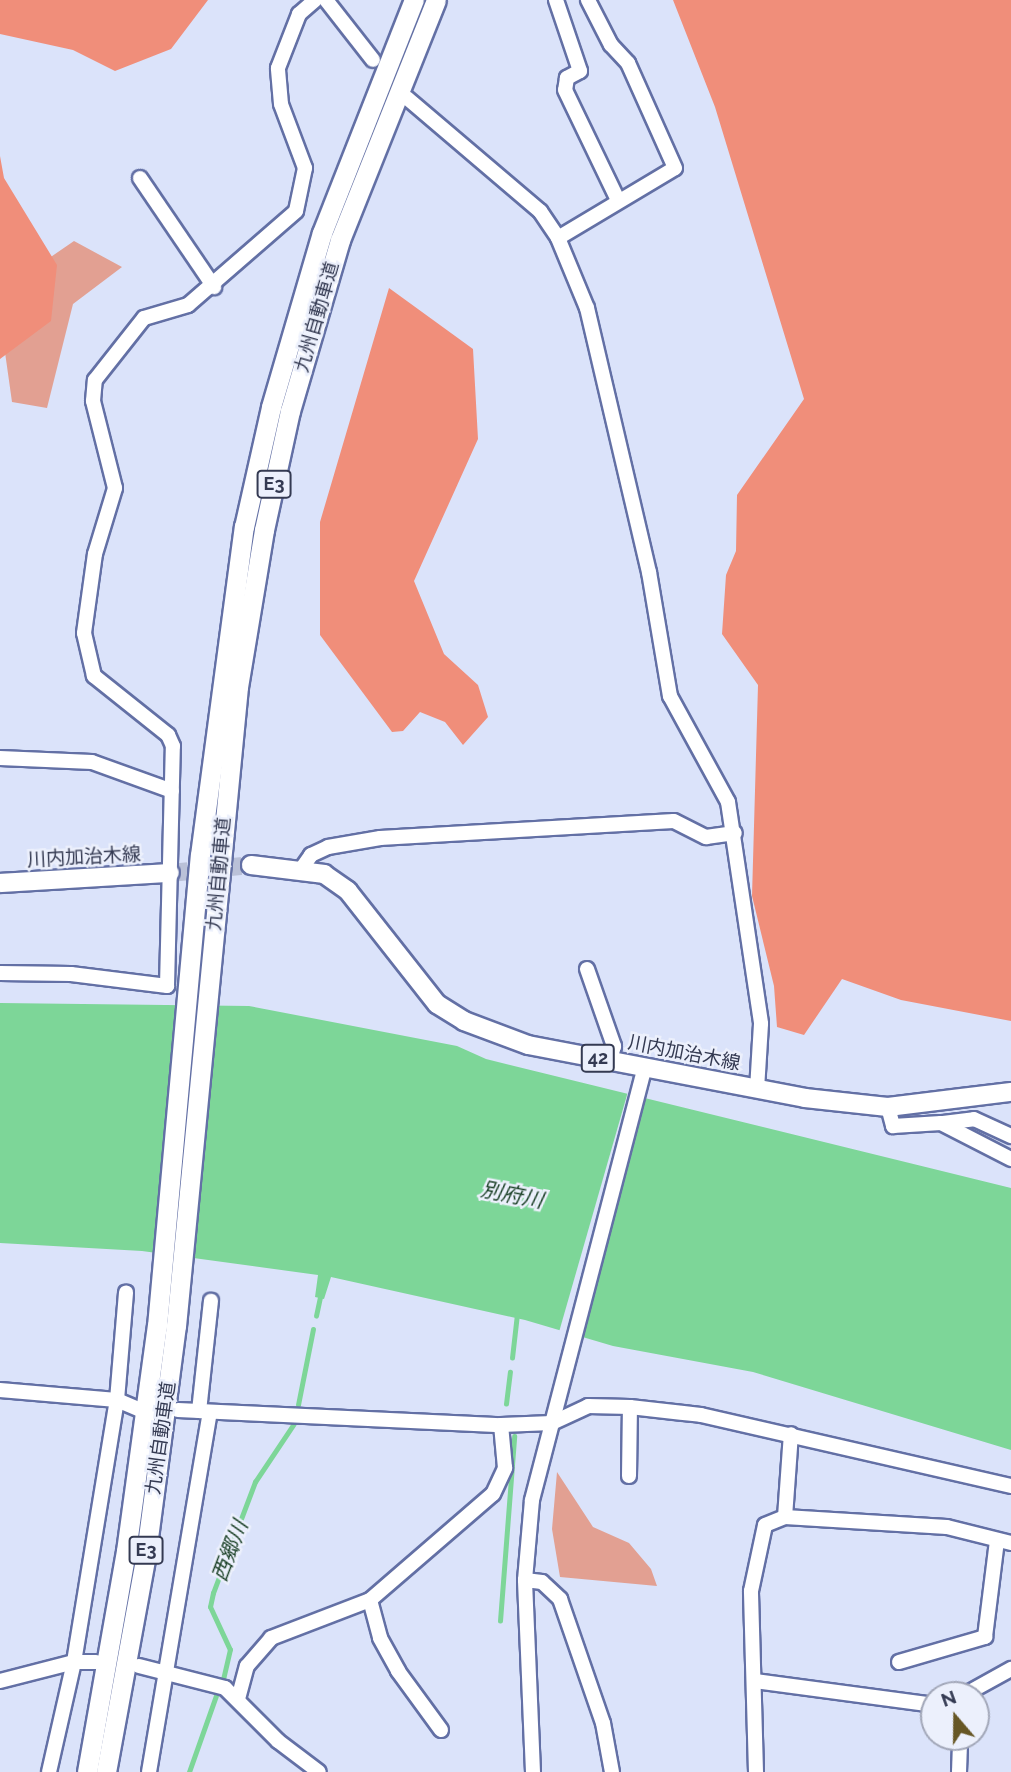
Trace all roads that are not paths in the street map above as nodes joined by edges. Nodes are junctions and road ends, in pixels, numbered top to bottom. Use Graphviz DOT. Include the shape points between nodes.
graph roads {
  1 [pos="315,0"];
  2 [pos="326,0"];
  3 [pos="414,0"];
  4 [pos="436,0"];
  5 [pos="556,0"];
  6 [pos="588,0"];
  7 [pos="373,60"];
  8 [pos="407,98"];
  9 [pos="140,178"];
  10 [pos="617,198"];
  11 [pos="558,238"];
  12 [pos="214,287"];
  13 [pos="0,758"];
  14 [pos="172,791"];
  15 [pos="735,833"];
  16 [pos="251,865"];
  17 [pos="302,868"];
  18 [pos="170,873"];
  19 [pos="0,883"];
  20 [pos="587,969"];
  21 [pos="0,973"];
  22 [pos="199,990"];
  23 [pos="610,1060"];
  24 [pos="643,1074"];
  25 [pos="757,1089"];
  26 [pos="1011,1092"];
  27 [pos="888,1107"];
  28 [pos="941,1123"];
  29 [pos="1011,1136"];
  30 [pos="1011,1159"];
  31 [pos="126,1292"];
  32 [pos="211,1301"];
  33 [pos="167,1326"];
  34 [pos="0,1390"];
  35 [pos="117,1400"];
  36 [pos="630,1406"];
  37 [pos="138,1409"];
  38 [pos="178,1410"];
  39 [pos="205,1411"];
  40 [pos="552,1423"];
  41 [pos="501,1425"];
  42 [pos="791,1434"];
  43 [pos="629,1476"];
  44 [pos="1011,1486"];
  45 [pos="785,1517"];
  46 [pos="1004,1542"];
  47 [pos="525,1580"];
  48 [pos="370,1600"];
  49 [pos="74,1662"];
  50 [pos="96,1662"];
  51 [pos="899,1662"];
  52 [pos="139,1666"];
  53 [pos="1011,1669"];
  54 [pos="169,1670"];
  55 [pos="0,1681"];
  56 [pos="755,1681"];
  57 [pos="989,1681"];
  58 [pos="238,1699"];
  59 [pos="920,1703"];
  60 [pos="441,1730"];
  61 [pos="960,1751"];
  62 [pos="48,1772"];
  63 [pos="87,1772"];
  64 [pos="106,1772"];
  65 [pos="149,1772"];
  66 [pos="319,1772"];
  67 [pos="533,1772"];
  68 [pos="612,1772"];
  69 [pos="756,1772"];
  70 [pos="959,1772"];
  1 -- 12 [label="street" via="299,14 278,68 281,104 305,167 304,189 296,211"];
  2 -- 7 [label="street"];
  3 -- 22 [label="highway, 九州自動車道 / E3" via="327,220 271,407 244,527 220,685"];
  4 -- 22 [label="highway, 九州自動車道 / E3" via="340,240 290,411 238,687"];
  5 -- 10 [label="street" via="579,71 567,78 565,90"];
  6 -- 10 [label="street" via="611,45 628,63 674,168"];
  8 -- 11 [label="street" via="531,200"];
  9 -- 12 [label="street"];
  10 -- 11 [label="street"];
  11 -- 15 [label="street" via="600,345 670,696 718,775"];
  12 -- 14 [label="street" via="188,305 144,318 129,332 95,380 93,401 115,488 88,584 86,651 94,676 168,735"];
  13 -- 14 [label="street" via="92,762"];
  14 -- 18 [label="street"];
  15 -- 17 [label="street" via="706,837 674,821 380,838 328,847 311,855"];
  15 -- 25 [label="street" via="741,915 761,1024"];
  16 -- 17 [label="main road, 川内加治木線 / 42"];
  17 -- 23 [label="main road, 川内加治木線 / 42" via="324,874 348,891 437,1004 464,1021 528,1045"];
  18 -- 19 [label="main road, 川内加治木線"];
  18 -- 21 [label="street" via="167,986 71,974"];
  20 -- 23 [label="street" via="614,1046"];
  22 -- 33 [label="highway, 九州自動車道 / E3"];
  23 -- 24 [label="main road, 川内加治木線 / 42"];
  24 -- 25 [label="main road, 川内加治木線 / 42"];
  24 -- 40 [label="street"];
  25 -- 27 [label="main road, 川内加治木線 / 42"];
  26 -- 27 [label="main road, 川内加治木線 / 42"];
  27 -- 28 [label="street" via="893,1126"];
  28 -- 29 [label="street" via="974,1119"];
  28 -- 30 [label="street"];
  31 -- 35 [label="street"];
  32 -- 39 [label="street"];
  33 -- 63 [label="highway, 九州自動車道 / E3"];
  33 -- 64 [label="highway, 九州自動車道 / E3" via="146,1553"];
  34 -- 35 [label="street"];
  35 -- 37 [label="street"];
  35 -- 49 [label="street"];
  36 -- 40 [label="street" via="588,1406"];
  36 -- 42 [label="street"];
  36 -- 43 [label="street"];
  38 -- 39 [label="street"];
  39 -- 41 [label="street"];
  39 -- 54 [label="street"];
  40 -- 41 [label="street"];
  40 -- 47 [label="street" via="532,1500"];
  41 -- 48 [label="street" via="505,1468 493,1494"];
  42 -- 44 [label="street"];
  42 -- 45 [label="street"];
  45 -- 46 [label="street" via="947,1527"];
  45 -- 56 [label="street" via="765,1525 751,1591"];
  46 -- 51 [label="street" via="985,1637"];
  47 -- 67 [label="street"];
  47 -- 68 [label="street" via="542,1582 560,1599 603,1723"];
  48 -- 58 [label="street" via="271,1638 247,1666"];
  48 -- 60 [label="street" via="380,1638 398,1671"];
  49 -- 50 [label="street"];
  49 -- 55 [label="street"];
  49 -- 62 [label="street"];
  52 -- 54 [label="street"];
  53 -- 57 [label="street"];
  54 -- 58 [label="street" via="225,1688"];
  54 -- 65 [label="street"];
  56 -- 59 [label="street"];
  56 -- 69 [label="street"];
  58 -- 66 [label="street" via="278,1741"];
  61 -- 70 [label="street"];
}
